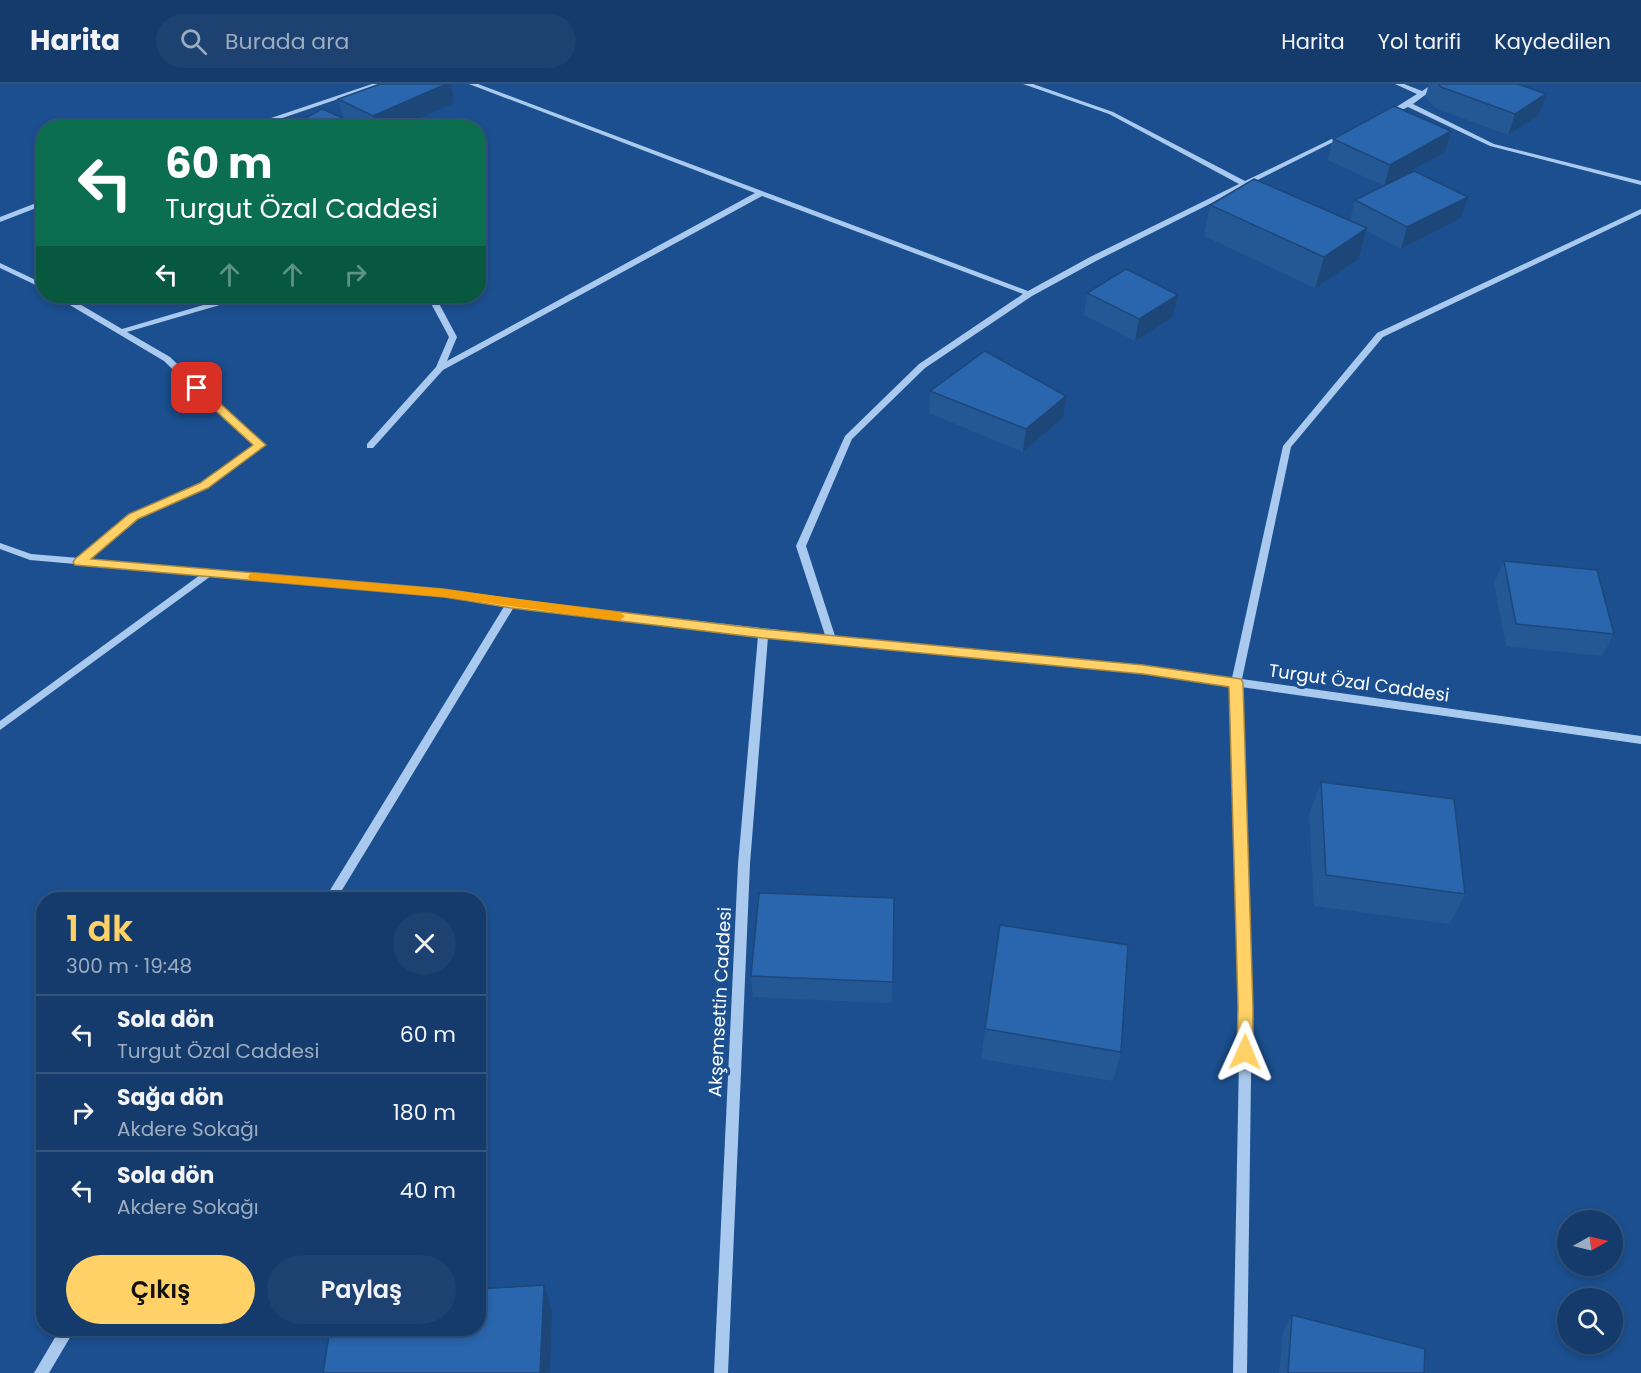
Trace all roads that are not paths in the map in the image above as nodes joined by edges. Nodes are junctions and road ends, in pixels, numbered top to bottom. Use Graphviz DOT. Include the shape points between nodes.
graph roads {
  1 [pos="379,84"];
  2 [pos="472,84"];
  3 [pos="1026,84"];
  4 [pos="1398,84"];
  5 [pos="1437,84"];
  6 [pos="1422,94"];
  7 [pos="1408,104"];
  8 [pos="1379,119"];
  9 [pos="269,120"];
  10 [pos="1359,128"];
  11 [pos="1641,183"];
  12 [pos="1245,184"];
  13 [pos="761,193"];
  14 [pos="36,205"];
  15 [pos="1641,211"];
  16 [pos="0,220"];
  17 [pos="0,265"];
  18 [pos="36,283"];
  19 [pos="1029,294"];
  20 [pos="73,303"];
  21 [pos="217,303"];
  22 [pos="435,303"];
  23 [pos="122,331"];
  24 [pos="440,368"];
  25 [pos="370,446"];
  26 [pos="0,546"];
  27 [pos="80,562"];
  28 [pos="209,573"];
  29 [pos="511,603"];
  30 [pos="763,633"];
  31 [pos="831,640"];
  32 [pos="1236,683"];
  33 [pos="0,726"];
  34 [pos="1641,740"];
  35 [pos="335,892"];
  36 [pos="64,1336"];
  37 [pos="41,1373"];
  38 [pos="721,1373"];
  39 [pos="1240,1373"];
  1 -- 9 [label="street"];
  2 -- 13 [label="street"];
  3 -- 12 [label="street" via="1112,113"];
  4 -- 6 [label="street"];
  5 -- 6 [label="street"];
  6 -- 7 [label="street"];
  7 -- 8 [label="street"];
  7 -- 11 [label="street" via="1492,145"];
  10 -- 12 [label="street"];
  12 -- 19 [label="street"];
  13 -- 19 [label="street"];
  13 -- 24 [label="street"];
  14 -- 16 [label="street"];
  15 -- 32 [label="street" via="1380,335 1287,446"];
  17 -- 18 [label="street"];
  19 -- 31 [label="street" via="922,366 848,438 801,546"];
  20 -- 23 [label="street"];
  21 -- 23 [label="street"];
  22 -- 24 [label="street" via="453,337"];
  23 -- 27 [label="street" via="167,358 261,445 204,485 134,516"];
  24 -- 25 [label="street"];
  26 -- 27 [label="street, Turgut Özal Caddesi" via="30,557"];
  27 -- 28 [label="street, Turgut Özal Caddesi"];
  28 -- 29 [label="street, Turgut Özal Caddesi" via="444,593"];
  28 -- 33 [label="street"];
  29 -- 30 [label="street, Turgut Özal Caddesi"];
  29 -- 35 [label="street"];
  30 -- 31 [label="street, Turgut Özal Caddesi"];
  30 -- 38 [label="street, Akşemsettin Caddesi" via="744,864"];
  31 -- 32 [label="street, Turgut Özal Caddesi" via="1143,669"];
  32 -- 34 [label="street, Turgut Özal Caddesi"];
  32 -- 39 [label="street" via="1246,1007"];
  36 -- 37 [label="street"];
}
